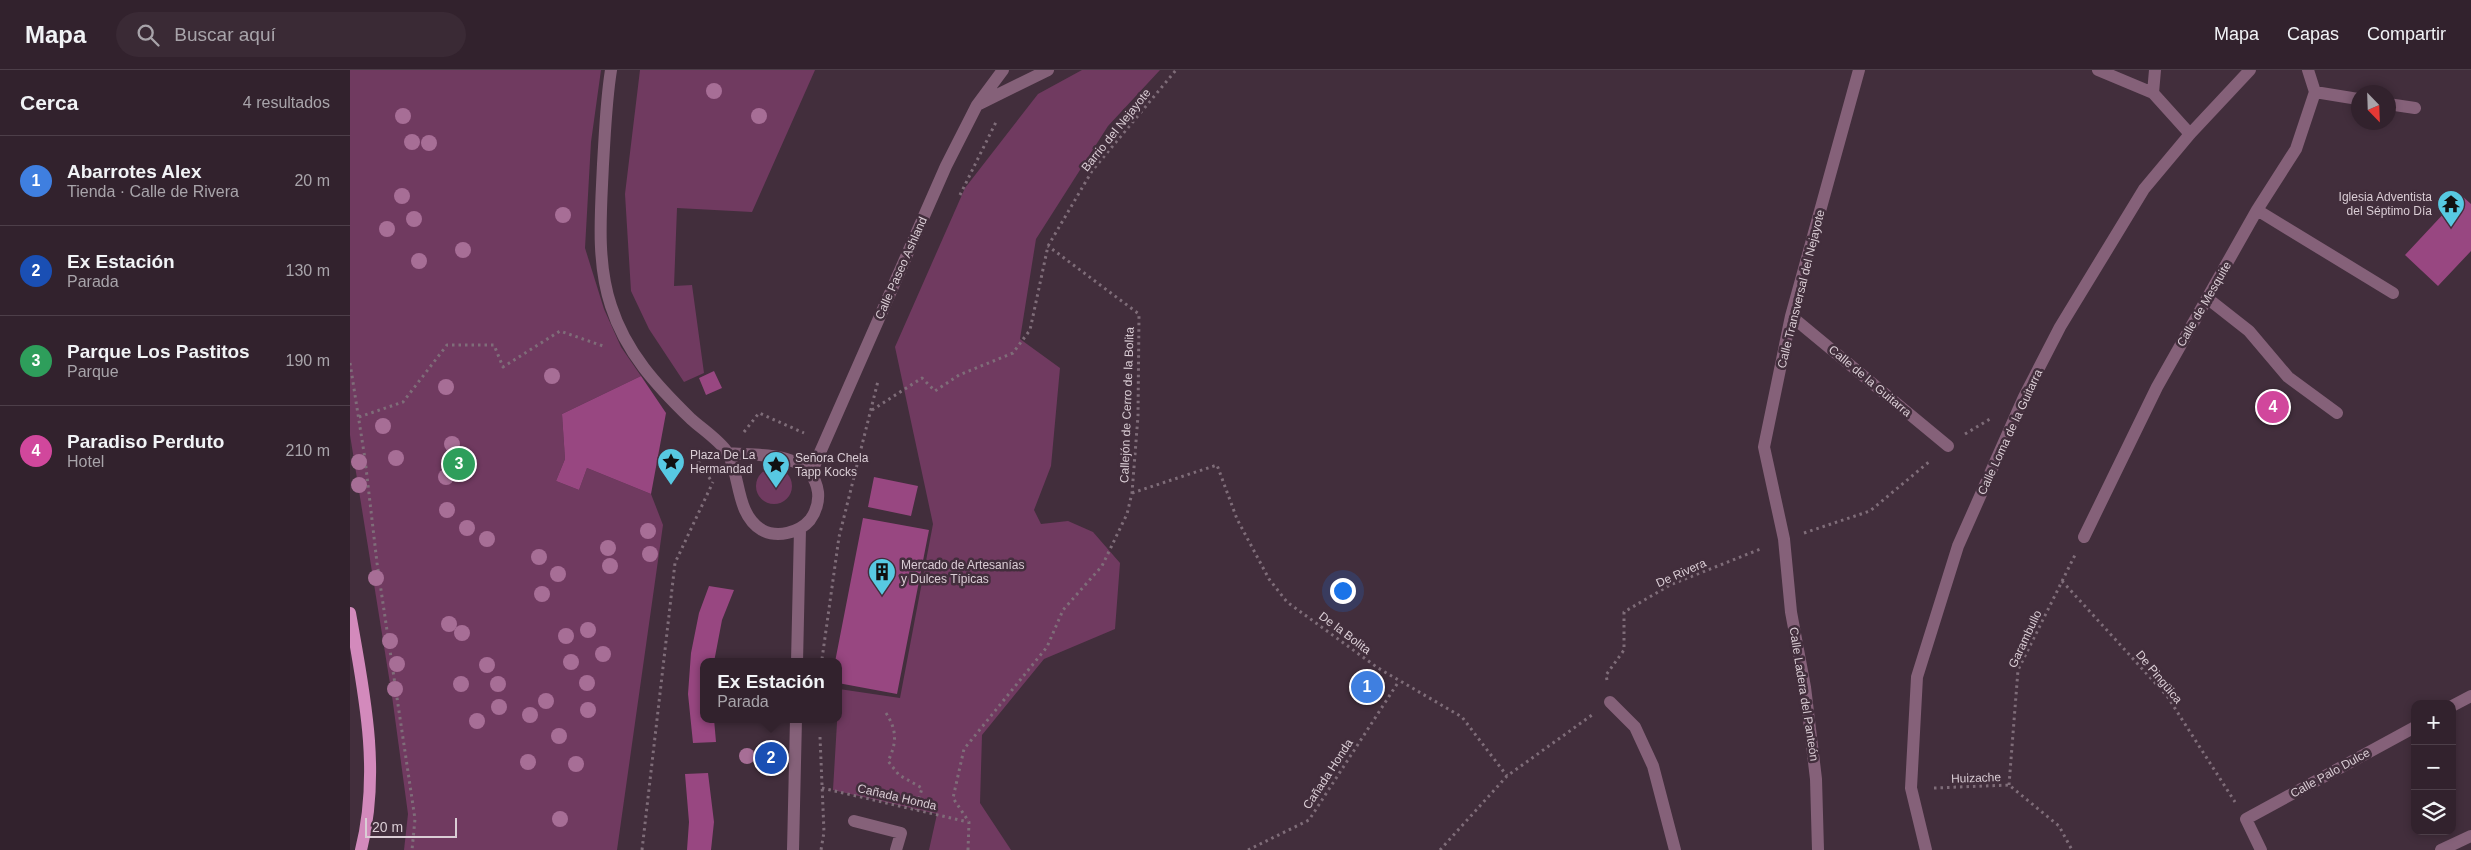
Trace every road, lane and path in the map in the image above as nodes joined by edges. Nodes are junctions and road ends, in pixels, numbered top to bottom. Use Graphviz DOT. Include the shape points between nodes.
graph roads {
  1 [pos="611,70"];
  2 [pos="1002,70"];
  3 [pos="1048,70"];
  4 [pos="1176,70"];
  5 [pos="1859,70"];
  6 [pos="2098,70"];
  7 [pos="2155,70"];
  8 [pos="2250,70"];
  9 [pos="2308,70"];
  10 [pos="2314,92"];
  11 [pos="2153,93"];
  12 [pos="2351,98"];
  13 [pos="977,105"];
  14 [pos="2396,105"];
  15 [pos="2416,108"];
  16 [pos="2190,134"];
  17 [pos="2258,210"];
  18 [pos="1048,246"];
  19 [pos="2393,293"];
  20 [pos="2207,298"];
  21 [pos="1792,316"];
  22 [pos="608,348"];
  23 [pos="350,363"];
  24 [pos="2024,397"];
  25 [pos="2337,413"];
  26 [pos="358,417"];
  27 [pos="1948,446"];
  28 [pos="727,452"];
  29 [pos="811,473"];
  30 [pos="712,482"];
  31 [pos="1132,493"];
  32 [pos="800,529"];
  33 [pos="2084,537"];
  34 [pos="1784,539"];
  35 [pos="2062,581"];
  36 [pos="350,613"];
  37 [pos="797,658"];
  38 [pos="822,658"];
  39 [pos="1400,681"];
  40 [pos="2471,696"];
  41 [pos="1610,702"];
  42 [pos="2456,704"];
  43 [pos="886,713"];
  44 [pos="796,723"];
  45 [pos="2411,728"];
  46 [pos="820,729"];
  47 [pos="1507,776"];
  48 [pos="2009,785"];
  49 [pos="822,788"];
  50 [pos="1911,788"];
  51 [pos="916,810"];
  52 [pos="2246,819"];
  53 [pos="854,821"];
  54 [pos="969,822"];
  55 [pos="367,827"];
  56 [pos="2471,836"];
  57 [pos="362,850"];
  58 [pos="367,850"];
  59 [pos="412,850"];
  60 [pos="642,850"];
  61 [pos="793,850"];
  62 [pos="821,850"];
  63 [pos="896,850"];
  64 [pos="968,850"];
  65 [pos="1248,850"];
  66 [pos="1440,850"];
  67 [pos="1675,850"];
  68 [pos="1818,850"];
  69 [pos="1926,850"];
  70 [pos="2072,850"];
  71 [pos="2261,850"];
  72 [pos="2441,850"];
  1 -- 28 [label="street" via="600,221 611,306 630,349 658,388"];
  2 -- 13 [label="street, Calle Paseo Ashland"];
  3 -- 13 [label="street"];
  4 -- 18 [label="path, Barrio del Nejayote" via="1092,171"];
  5 -- 21 [label="street, Calle Transversal del Nejayote"];
  6 -- 11 [label="street"];
  7 -- 11 [label="street"];
  8 -- 16 [label="street, Calle Loma de la Guitarra"];
  9 -- 10 [label="street"];
  10 -- 12 [label="street"];
  10 -- 17 [label="street, Calle de Mesquite" via="2296,149"];
  11 -- 16 [label="street"];
  13 -- 29 [label="street, Calle Paseo Ashland" via="946,166"];
  14 -- 15 [label="street"];
  16 -- 24 [label="street, Calle Loma de la Guitarra" via="2144,189 2060,327"];
  17 -- 19 [label="street"];
  17 -- 20 [label="street, Calle de Mesquite"];
  18 -- 31 [label="path, Callejón de Cerro de la Bolita" via="1139,314 1138,416"];
  18 -- 38 [label="path, Barrio del Nejayote" via="1030,330 1013,353 959,375 935,391 922,378 872,410 839,537"];
  20 -- 25 [label="street" via="2249,331 2288,377"];
  20 -- 33 [label="street, Calle de Mesquite" via="2157,387"];
  21 -- 27 [label="street, Calle de la Guitarra"];
  21 -- 34 [label="street, Calle Transversal del Nejayote" via="1764,446"];
  22 -- 26 [label="path" via="560,331 503,367 494,346 447,345 403,402"];
  23 -- 26 [label="path"];
  24 -- 27 [label="path, De Rivera"];
  24 -- 50 [label="street, Calle Loma de la Guitarra" via="1958,546 1917,677"];
  26 -- 59 [label="path" via="415,818"];
  27 -- 34 [label="path, De Rivera" via="1870,511"];
  28 -- 29 [label="street" via="792,460"];
  28 -- 32 [label="street" via="745,510 752,521 762,530 774,534"];
  29 -- 32 [label="street" via="819,497 816,510"];
  30 -- 60 [label="path" via="675,563"];
  31 -- 39 [label="path, De la Bolita" via="1217,465 1237,519 1269,579 1287,602"];
  31 -- 54 [label="path, Callejón de Cerro de la Bolita" via="1127,514 1102,566 1063,610 1047,647 964,749 953,798"];
  32 -- 37 [label="street"];
  33 -- 35 [label="path, Garambullo"];
  34 -- 41 [label="path, De Rivera" via="1670,586 1624,612 1624,650 1606,674"];
  34 -- 68 [label="street, Calle Ladera del Panteón" via="1791,612 1816,779"];
  35 -- 48 [label="path, Garambullo" via="2018,670"];
  35 -- 52 [label="path, De Pingüica" via="2167,696"];
  36 -- 55 [label="main road" via="366,703 370,748 371,788"];
  39 -- 47 [label="path, De la Bolita" via="1462,717"];
  39 -- 65 [label="path, Cañada Honda" via="1309,820"];
  40 -- 42 [label="street"];
  41 -- 47 [label="path"];
  41 -- 67 [label="street" via="1635,727 1653,766"];
  43 -- 51 [label="path" via="894,725 895,746 888,760 899,775 922,788"];
  44 -- 61 [label="street"];
  45 -- 52 [label="street, Calle Palo Dulce"];
  46 -- 49 [label="path"];
  47 -- 66 [label="path"];
  48 -- 50 [label="path, Huizache"];
  48 -- 70 [label="path, Huizache" via="2059,826"];
  49 -- 51 [label="path, Cañada Honda"];
  49 -- 62 [label="path" via="824,832"];
  50 -- 69 [label="street, Calle Loma de la Guitarra"];
  51 -- 54 [label="path, Cañada Honda"];
  52 -- 71 [label="street"];
  53 -- 63 [label="street" via="901,832"];
  54 -- 64 [label="path"];
  55 -- 57 [label="main road"];
  55 -- 58 [label="main road"];
  56 -- 72 [label="street"];
}
